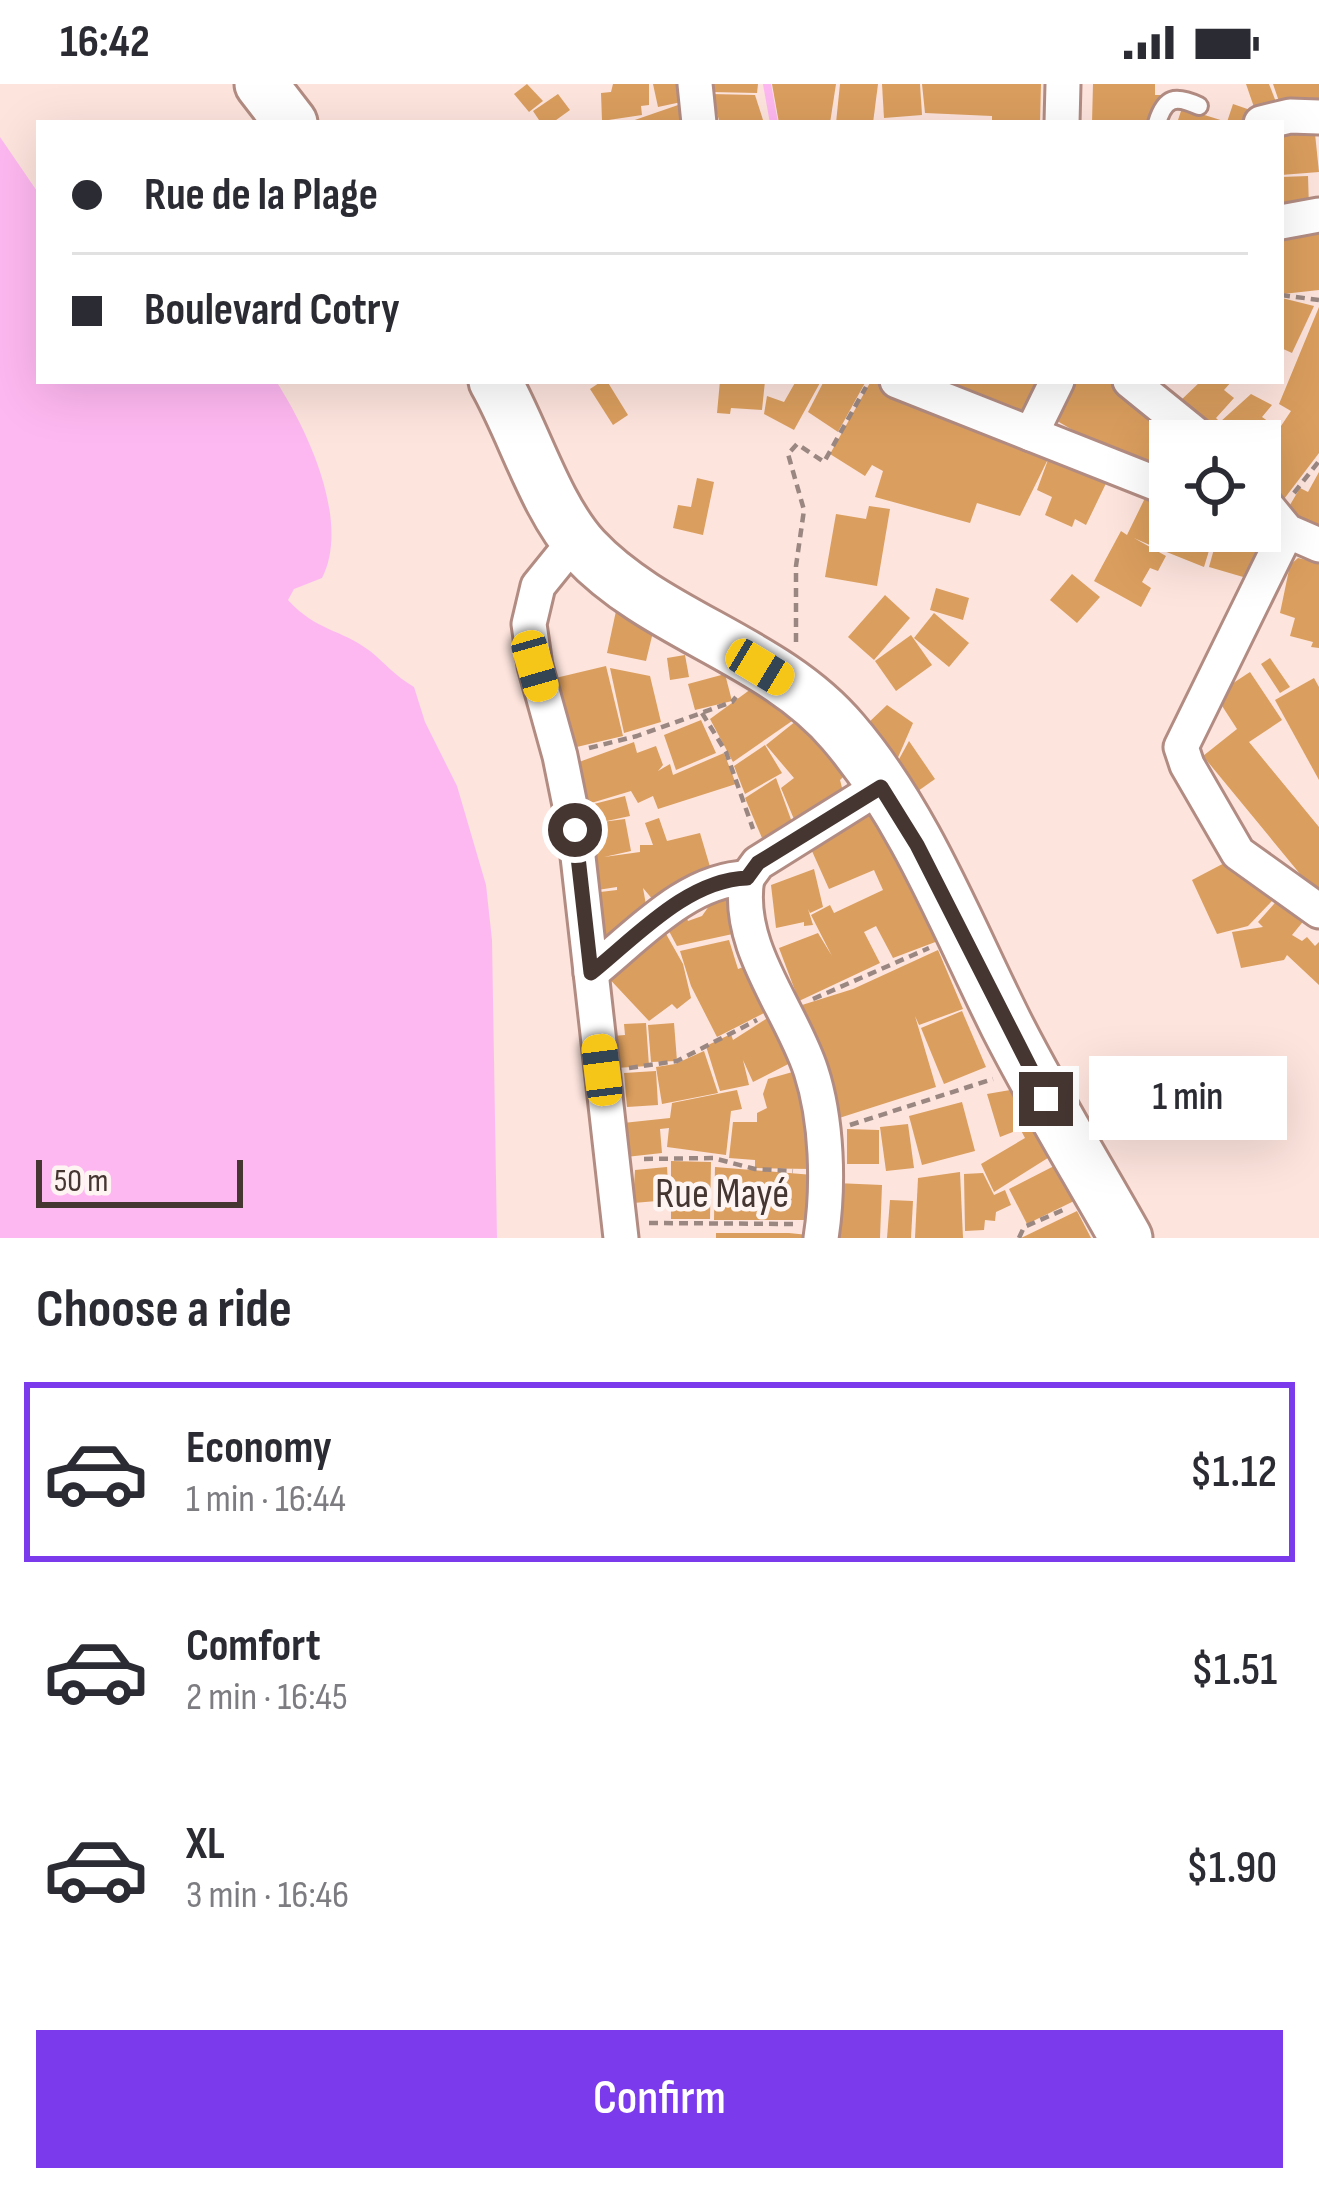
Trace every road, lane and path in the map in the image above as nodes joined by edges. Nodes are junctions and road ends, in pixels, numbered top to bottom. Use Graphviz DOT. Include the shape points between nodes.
graph roads {
  1 [pos="261,84"];
  2 [pos="695,84"];
  3 [pos="1063,84"];
  4 [pos="1199,106"];
  5 [pos="1319,117"];
  6 [pos="289,120"];
  7 [pos="699,120"];
  8 [pos="1062,120"];
  9 [pos="1157,120"];
  10 [pos="1273,120"];
  11 [pos="1319,214"];
  12 [pos="1284,221"];
  13 [pos="1284,295"];
  14 [pos="1319,300"];
  15 [pos="497,384"];
  16 [pos="867,384"];
  17 [pos="905,384"];
  18 [pos="1056,384"];
  19 [pos="1134,384"];
  20 [pos="1178,420"];
  21 [pos="1031,434"];
  22 [pos="1149,480"];
  23 [pos="1281,526"];
  24 [pos="576,539"];
  25 [pos="1319,545"];
  26 [pos="1262,552"];
  27 [pos="785,682"];
  28 [pos="560,756"];
  29 [pos="881,787"];
  30 [pos="750,874"];
  31 [pos="1319,911"];
  32 [pos="961,933"];
  33 [pos="591,973"];
  34 [pos="784,1011"];
  35 [pos="1028,1068"];
  36 [pos="602,1070"];
  37 [pos="822,1134"];
  38 [pos="614,1160"];
  39 [pos="823,1172"];
  40 [pos="1101,1193"];
  41 [pos="822,1231"];
  42 [pos="621,1232"];
  43 [pos="1019,1238"];
  44 [pos="1126,1238"];
  1 -- 6 [label="main road"];
  2 -- 7 [label="street"];
  3 -- 8 [label="street"];
  4 -- 9 [label="lane" via="1171,99"];
  5 -- 10 [label="street"];
  11 -- 12 [label="street"];
  13 -- 14 [label="path"];
  15 -- 24 [label="main road"];
  16 -- 27 [label="path" via="824,462 797,444 788,454 804,510 796,655"];
  17 -- 21 [label="street"];
  18 -- 21 [label="street"];
  19 -- 20 [label="street"];
  21 -- 22 [label="street"];
  23 -- 25 [label="street"];
  24 -- 27 [label="main road" via="644,594"];
  24 -- 28 [label="street" via="538,586 529,624"];
  26 -- 31 [label="street" via="1181,747 1238,853"];
  27 -- 29 [label="main road" via="844,732"];
  28 -- 30 [label="path" via="700,711 726,752 754,833"];
  28 -- 33 [label="street"];
  29 -- 30 [label="street"];
  29 -- 32 [label="main road"];
  30 -- 33 [label="street" via="683,900"];
  30 -- 34 [label="street" via="748,916"];
  32 -- 34 [label="path"];
  32 -- 35 [label="main road"];
  33 -- 36 [label="street"];
  34 -- 36 [label="path" via="677,1061"];
  34 -- 37 [label="street" via="812,1073"];
  35 -- 37 [label="path"];
  35 -- 40 [label="main road"];
  36 -- 38 [label="street"];
  37 -- 39 [label="street"];
  38 -- 39 [label="path" via="713,1159"];
  38 -- 42 [label="street"];
  39 -- 41 [label="street"];
  40 -- 43 [label="path" via="1024,1227"];
  40 -- 44 [label="main road"];
  41 -- 42 [label="path, Rue Mayé"];
}
